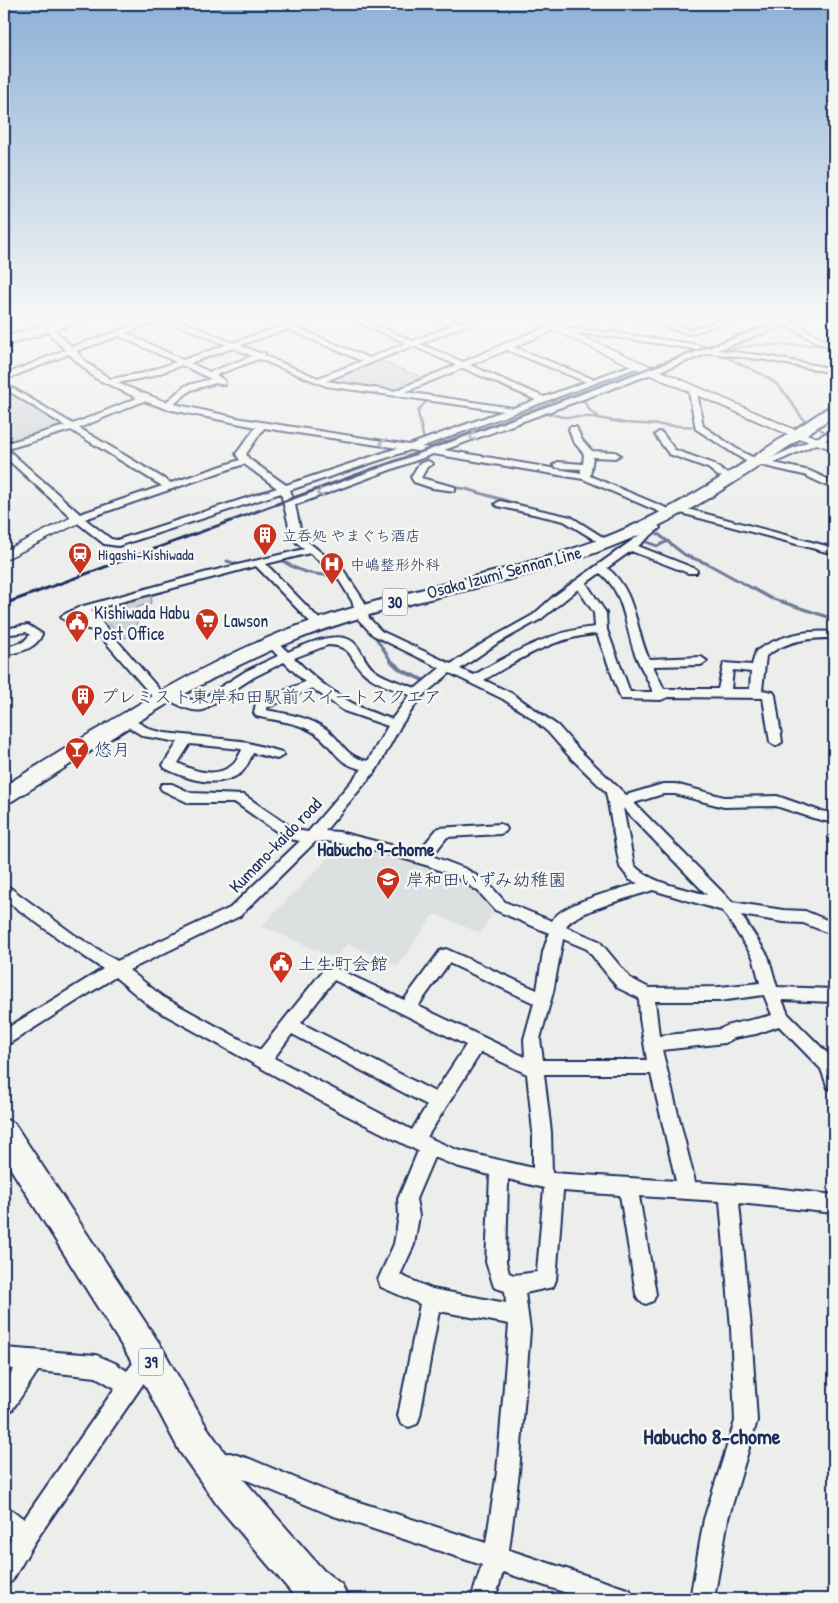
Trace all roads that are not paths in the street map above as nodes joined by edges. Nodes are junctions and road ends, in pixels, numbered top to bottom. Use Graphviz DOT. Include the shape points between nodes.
graph roads {
  1 [pos="14,391"];
  2 [pos="127,391"];
  3 [pos="185,391"];
  4 [pos="381,391"];
  5 [pos="400,391"];
  6 [pos="522,391"];
  7 [pos="569,391"];
  8 [pos="587,391"];
  9 [pos="694,391"];
  10 [pos="699,391"];
  11 [pos="395,393"];
  12 [pos="143,398"];
  13 [pos="544,400"];
  14 [pos="167,406"];
  15 [pos="834,410"];
  16 [pos="515,411"];
  17 [pos="262,424"];
  18 [pos="73,427"];
  19 [pos="573,429"];
  20 [pos="834,433"];
  21 [pos="796,434"];
  22 [pos="659,435"];
  23 [pos="816,441"];
  24 [pos="4,447"];
  25 [pos="410,448"];
  26 [pos="834,448"];
  27 [pos="4,451"];
  28 [pos="429,452"];
  29 [pos="589,454"];
  30 [pos="616,454"];
  31 [pos="246,461"];
  32 [pos="759,463"];
  33 [pos="586,472"];
  34 [pos="733,476"];
  35 [pos="834,486"];
  36 [pos="170,487"];
  37 [pos="285,489"];
  38 [pos="452,489"];
  39 [pos="290,504"];
  40 [pos="500,504"];
  41 [pos="676,512"];
  42 [pos="78,518"];
  43 [pos="652,524"];
  44 [pos="607,542"];
  45 [pos="631,547"];
  46 [pos="311,550"];
  47 [pos="834,551"];
  48 [pos="4,556"];
  49 [pos="258,562"];
  50 [pos="601,569"];
  51 [pos="692,571"];
  52 [pos="580,583"];
  53 [pos="84,610"];
  54 [pos="362,610"];
  55 [pos="319,625"];
  56 [pos="100,628"];
  57 [pos="601,630"];
  58 [pos="4,632"];
  59 [pos="834,635"];
  60 [pos="272,642"];
  61 [pos="4,652"];
  62 [pos="287,656"];
  63 [pos="701,661"];
  64 [pos="646,663"];
  65 [pos="450,669"];
  66 [pos="757,669"];
  67 [pos="475,680"];
  68 [pos="313,683"];
  69 [pos="418,693"];
  70 [pos="724,693"];
  71 [pos="756,693"];
  72 [pos="660,696"];
  73 [pos="166,697"];
  74 [pos="126,720"];
  75 [pos="395,724"];
  76 [pos="187,738"];
  77 [pos="776,742"];
  78 [pos="250,747"];
  79 [pos="277,755"];
  80 [pos="372,766"];
  81 [pos="167,787"];
  82 [pos="613,791"];
  83 [pos="4,796"];
  84 [pos="624,801"];
  85 [pos="834,818"];
  86 [pos="500,830"];
  87 [pos="311,838"];
  88 [pos="422,858"];
  89 [pos="653,884"];
  90 [pos="4,891"];
  91 [pos="728,907"];
  92 [pos="834,929"];
  93 [pos="558,930"];
  94 [pos="116,969"];
  95 [pos="770,990"];
  96 [pos="647,995"];
  97 [pos="834,995"];
  98 [pos="543,1000"];
  99 [pos="407,1009"];
  100 [pos="782,1018"];
  101 [pos="290,1025"];
  102 [pos="4,1038"];
  103 [pos="477,1043"];
  104 [pos="652,1044"];
  105 [pos="827,1058"];
  106 [pos="263,1059"];
  107 [pos="658,1067"];
  108 [pos="535,1068"];
  109 [pos="834,1083"];
  110 [pos="438,1102"];
  111 [pos="4,1132"];
  112 [pos="422,1144"];
  113 [pos="499,1169"];
  114 [pos="549,1182"];
  115 [pos="628,1187"];
  116 [pos="688,1191"];
  117 [pos="729,1194"];
  118 [pos="834,1204"];
  119 [pos="514,1285"];
  120 [pos="646,1294"];
  121 [pos="431,1299"];
  122 [pos="518,1315"];
  123 [pos="4,1358"];
  124 [pos="149,1358"];
  125 [pos="34,1361"];
  126 [pos="130,1385"];
  127 [pos="4,1402"];
  128 [pos="409,1416"];
  129 [pos="211,1465"];
  130 [pos="4,1518"];
  131 [pos="26,1535"];
  132 [pos="496,1558"];
  133 [pos="4,1573"];
  134 [pos="316,1594"];
  135 [pos="482,1599"];
  136 [pos="621,1599"];
  137 [pos="702,1599"];
  1 -- 18 [label="street"];
  2 -- 12 [label="street"];
  3 -- 14 [label="street"];
  4 -- 11 [label="street"];
  5 -- 11 [label="street"];
  6 -- 13 [label="street"];
  7 -- 13 [label="street"];
  8 -- 28 [label="street, one-way"];
  9 -- 32 [label="street" via="699,427"];
  10 -- 21 [label="street"];
  11 -- 16 [label="street"];
  12 -- 14 [label="street"];
  12 -- 18 [label="street"];
  13 -- 16 [label="street"];
  14 -- 17 [label="street"];
  15 -- 21 [label="main road, Osaka Izumi Sennan Line / 30"];
  16 -- 25 [label="street"];
  25 -- 17 [label="street, one-way"];
  17 -- 31 [label="street" via="242,454"];
  18 -- 24 [label="street"];
  18 -- 36 [label="street"];
  19 -- 29 [label="street"];
  20 -- 23 [label="street"];
  21 -- 23 [label="street"];
  21 -- 32 [label="main road, Osaka Izumi Sennan Line / 30"];
  22 -- 34 [label="street" via="672,452 712,466 721,474"];
  23 -- 26 [label="street"];
  23 -- 32 [label="street"];
  25 -- 28 [label="street"];
  25 -- 37 [label="street"];
  27 -- 42 [label="street"];
  28 -- 33 [label="street" via="517,466"];
  28 -- 38 [label="street" via="426,467 416,477 417,480"];
  28 -- 39 [label="street, one-way"];
  29 -- 30 [label="street"];
  29 -- 33 [label="street"];
  31 -- 36 [label="street"];
  31 -- 37 [label="street"];
  32 -- 34 [label="main road, Osaka Izumi Sennan Line / 30"];
  32 -- 35 [label="street" via="816,476"];
  33 -- 41 [label="street"];
  34 -- 41 [label="main road, Osaka Izumi Sennan Line / 30"];
  36 -- 42 [label="street"];
  37 -- 39 [label="street"];
  37 -- 42 [label="street" via="118,543 108,542"];
  39 -- 46 [label="street" via="297,538"];
  40 -- 44 [label="street" via="567,519"];
  41 -- 43 [label="main road, Osaka Izumi Sennan Line / 30"];
  41 -- 47 [label="street"];
  42 -- 48 [label="street"];
  43 -- 44 [label="main road, Osaka Izumi Sennan Line / 30"];
  43 -- 45 [label="street, Kumano-kaido road" via="655,528"];
  44 -- 54 [label="main road, Osaka Izumi Sennan Line / 30" via="540,564"];
  45 -- 50 [label="street, Kumano-kaido road"];
  45 -- 51 [label="street"];
  46 -- 49 [label="street"];
  46 -- 54 [label="street" via="340,574"];
  49 -- 53 [label="street"];
  49 -- 55 [label="street"];
  50 -- 52 [label="street, Kumano-kaido road"];
  50 -- 64 [label="street" via="607,572 624,598"];
  52 -- 57 [label="street" via="600,613"];
  52 -- 65 [label="street, Kumano-kaido road" via="537,617"];
  53 -- 56 [label="street"];
  53 -- 56 [label="street" via="67,617 73,622"];
  54 -- 55 [label="main road, Osaka Izumi Sennan Line / 30"];
  54 -- 65 [label="street" via="364,619 377,633"];
  55 -- 60 [label="main road, Osaka Izumi Sennan Line / 30"];
  56 -- 73 [label="street"];
  57 -- 67 [label="street" via="581,630 549,639"];
  57 -- 72 [label="street" via="626,696"];
  58 -- 61 [label="street" via="28,628 36,634 31,643"];
  59 -- 66 [label="street" via="793,636 760,654"];
  60 -- 62 [label="street"];
  60 -- 73 [label="main road, Osaka Izumi Sennan Line / 30"];
  62 -- 68 [label="street"];
  62 -- 69 [label="street" via="327,641 344,642 351,646 360,664 369,672"];
  62 -- 73 [label="street" via="243,678 199,707"];
  63 -- 64 [label="street"];
  64 -- 72 [label="street"];
  65 -- 67 [label="street"];
  65 -- 69 [label="street, Kumano-kaido road"];
  66 -- 70 [label="street" via="728,666"];
  66 -- 71 [label="street"];
  67 -- 82 [label="street" via="507,696 553,729"];
  68 -- 75 [label="street" via="361,714"];
  68 -- 80 [label="street" via="260,706 260,713 310,726 334,742 345,758"];
  69 -- 75 [label="street, Kumano-kaido road"];
  70 -- 71 [label="street"];
  70 -- 72 [label="street" via="665,693"];
  71 -- 77 [label="street" via="769,695"];
  73 -- 74 [label="main road, Osaka Izumi Sennan Line / 30"];
  74 -- 76 [label="street" via="148,733"];
  74 -- 83 [label="main road, Osaka Izumi Sennan Line / 30"];
  75 -- 80 [label="street, Kumano-kaido road"];
  76 -- 78 [label="street"];
  76 -- 78 [label="street" via="170,764 186,772 216,778 237,769"];
  78 -- 79 [label="street"];
  80 -- 87 [label="street, Kumano-kaido road"];
  81 -- 87 [label="street" via="189,798 239,798 291,834"];
  82 -- 84 [label="street"];
  82 -- 89 [label="street" via="627,867 635,876"];
  84 -- 85 [label="street" via="663,789 675,789 724,802 777,801"];
  84 -- 91 [label="street"];
  86 -- 88 [label="street" via="443,832"];
  87 -- 88 [label="street" via="339,837"];
  87 -- 94 [label="street, Kumano-kaido road" via="235,912"];
  88 -- 93 [label="street" via="461,873 482,887 500,906"];
  89 -- 91 [label="street"];
  89 -- 93 [label="street" via="573,911 560,921"];
  90 -- 94 [label="street"];
  91 -- 92 [label="street" via="805,917"];
  91 -- 95 [label="street" via="760,956"];
  93 -- 96 [label="street" via="594,945 624,983"];
  93 -- 98 [label="street"];
  94 -- 102 [label="street, Kumano-kaido road"];
  94 -- 106 [label="street" via="157,1002"];
  95 -- 96 [label="street"];
  95 -- 97 [label="street"];
  95 -- 100 [label="street"];
  96 -- 104 [label="street"];
  98 -- 99 [label="street" via="446,955"];
  98 -- 108 [label="street" via="532,1038"];
  99 -- 101 [label="street" via="331,972"];
  99 -- 103 [label="street"];
  100 -- 104 [label="street" via="729,1032 725,1036"];
  100 -- 105 [label="street"];
  101 -- 106 [label="street"];
  101 -- 110 [label="street"];
  103 -- 108 [label="street"];
  103 -- 110 [label="street"];
  104 -- 107 [label="street"];
  105 -- 109 [label="street"];
  106 -- 112 [label="street"];
  107 -- 108 [label="street"];
  107 -- 116 [label="street"];
  108 -- 114 [label="street"];
  110 -- 112 [label="street"];
  111 -- 124 [label="main road, 39"];
  112 -- 113 [label="street" via="456,1158"];
  112 -- 121 [label="street" via="407,1199 409,1216 404,1245 388,1280"];
  113 -- 114 [label="street"];
  113 -- 119 [label="street" via="496,1262 501,1280"];
  114 -- 115 [label="street"];
  114 -- 119 [label="street" via="546,1280"];
  115 -- 116 [label="street"];
  115 -- 120 [label="street"];
  116 -- 117 [label="street"];
  117 -- 118 [label="street"];
  117 -- 137 [label="street" via="746,1421 716,1519"];
  119 -- 122 [label="street"];
  121 -- 122 [label="street"];
  121 -- 128 [label="street"];
  122 -- 132 [label="street" via="520,1330 508,1472"];
  123 -- 125 [label="street"];
  124 -- 126 [label="street"];
  124 -- 129 [label="main road, 39" via="193,1439"];
  125 -- 126 [label="street" via="96,1366"];
  125 -- 127 [label="street"];
  126 -- 131 [label="street"];
  129 -- 132 [label="street" via="230,1464 250,1470 331,1504"];
  129 -- 134 [label="main road, 39"];
  130 -- 131 [label="street"];
  131 -- 133 [label="street"];
  132 -- 135 [label="street"];
  132 -- 136 [label="street"];
}
